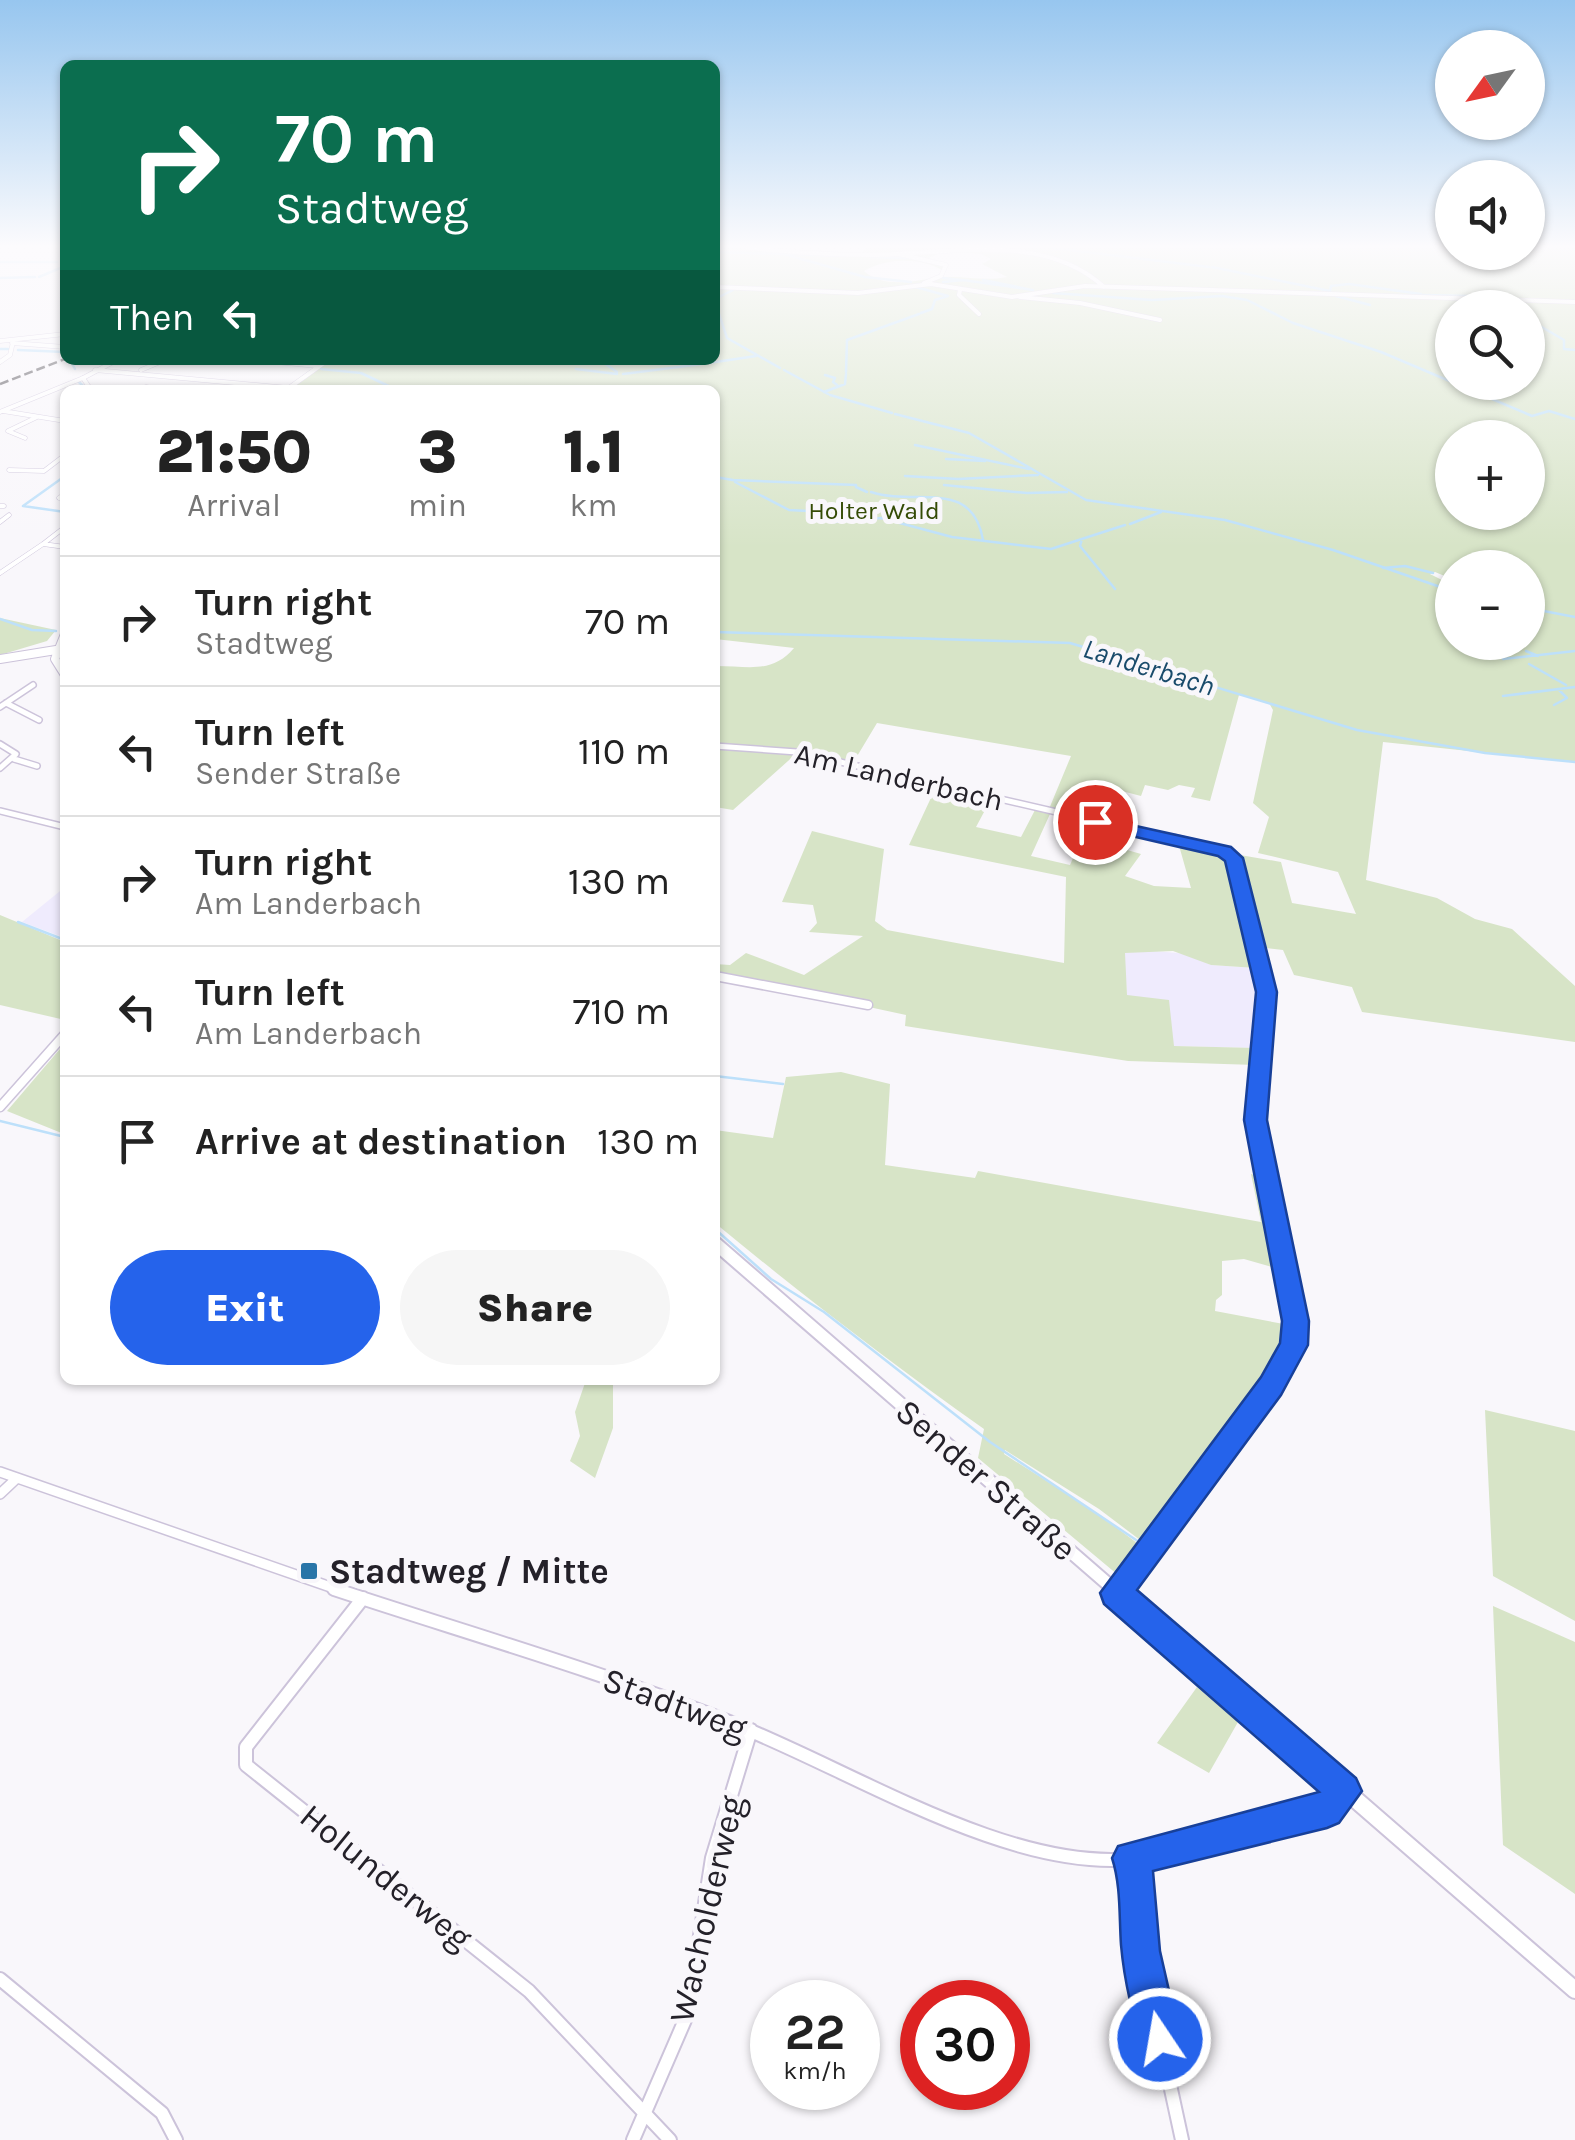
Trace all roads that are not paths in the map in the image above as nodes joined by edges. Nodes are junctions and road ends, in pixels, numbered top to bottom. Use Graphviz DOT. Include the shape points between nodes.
graph roads {
  1 [pos="106,365"];
  2 [pos="153,365"];
  3 [pos="307,365"];
  4 [pos="317,366"];
  5 [pos="94,370"];
  6 [pos="141,370"];
  7 [pos="83,378"];
  8 [pos="66,385"];
  9 [pos="88,385"];
  10 [pos="246,385"];
  11 [pos="292,385"];
  12 [pos="60,388"];
  13 [pos="1,412"];
  14 [pos="37,417"];
  15 [pos="60,421"];
  16 [pos="26,438"];
  17 [pos="60,460"];
  18 [pos="9,470"];
  19 [pos="9,515"];
  20 [pos="0,522"];
  21 [pos="60,531"];
  22 [pos="43,544"];
  23 [pos="60,546"];
  24 [pos="0,573"];
  25 [pos="60,643"];
  26 [pos="56,650"];
  27 [pos="0,658"];
  28 [pos="60,667"];
  29 [pos="33,684"];
  30 [pos="3,705"];
  31 [pos="40,720"];
  32 [pos="0,744"];
  33 [pos="720,746"];
  34 [pos="14,759"];
  35 [pos="37,766"];
  36 [pos="0,768"];
  37 [pos="0,811"];
  38 [pos="60,826"];
  39 [pos="720,977"];
  40 [pos="868,1005"];
  41 [pos="60,1040"];
  42 [pos="0,1107"];
  43 [pos="720,1247"];
  44 [pos="0,1472"];
  45 [pos="17,1478"];
  46 [pos="0,1494"];
  47 [pos="1116,1593"];
  48 [pos="364,1598"];
  49 [pos="751,1730"];
  50 [pos="1344,1791"];
  51 [pos="1130,1858"];
  52 [pos="0,1979"];
  53 [pos="1575,1990"];
  54 [pos="647,2114"];
  55 [pos="176,2140"];
  56 [pos="633,2140"];
  57 [pos="670,2140"];
  58 [pos="1182,2140"];
  1 -- 5 [label="main road"];
  2 -- 6 [label="street"];
  3 -- 4 [label="street"];
  4 -- 11 [label="main road"];
  5 -- 7 [label="main road"];
  5 -- 10 [label="street"];
  7 -- 8 [label="street"];
  7 -- 9 [label="main road"];
  12 -- 13 [label="street"];
  13 -- 14 [label="street"];
  14 -- 15 [label="street"];
  14 -- 16 [label="street" via="8,431"];
  17 -- 18 [label="street" via="44,472"];
  19 -- 20 [label="street"];
  21 -- 22 [label="street"];
  22 -- 23 [label="street"];
  22 -- 24 [label="street"];
  25 -- 26 [label="main road"];
  26 -- 27 [label="main road"];
  26 -- 28 [label="main road"];
  29 -- 30 [label="street"];
  30 -- 31 [label="street"];
  32 -- 34 [label="street" via="14,750"];
  33 -- 47 [label="street, Am Landerbach" via="797,752 1234,858 1267,992 1256,1120 1294,1345 1271,1386"];
  34 -- 35 [label="street"];
  34 -- 36 [label="street"];
  37 -- 38 [label="street"];
  39 -- 40 [label="street"];
  41 -- 42 [label="street"];
  43 -- 47 [label="main road, Sender Straße"];
  44 -- 45 [label="street, Stadtweg"];
  45 -- 46 [label="street"];
  45 -- 48 [label="street, Stadtweg"];
  47 -- 50 [label="main road, Sender Straße"];
  48 -- 49 [label="street, Stadtweg"];
  48 -- 54 [label="street, Holunderweg" via="246,1747 246,1765 529,1991"];
  49 -- 51 [label="street, Stadtweg" via="964,1826 1050,1854 1099,1862"];
  49 -- 54 [label="street, Wacholderweg" via="712,1858 688,2013"];
  50 -- 51 [label="street, Stadtweg" via="1327,1810"];
  50 -- 53 [label="main road, Sender Straße"];
  51 -- 58 [label="street" via="1141,1951"];
  52 -- 55 [label="street" via="162,2112"];
  54 -- 56 [label="street, Wacholderweg"];
  54 -- 57 [label="street, Holunderweg"];
}
